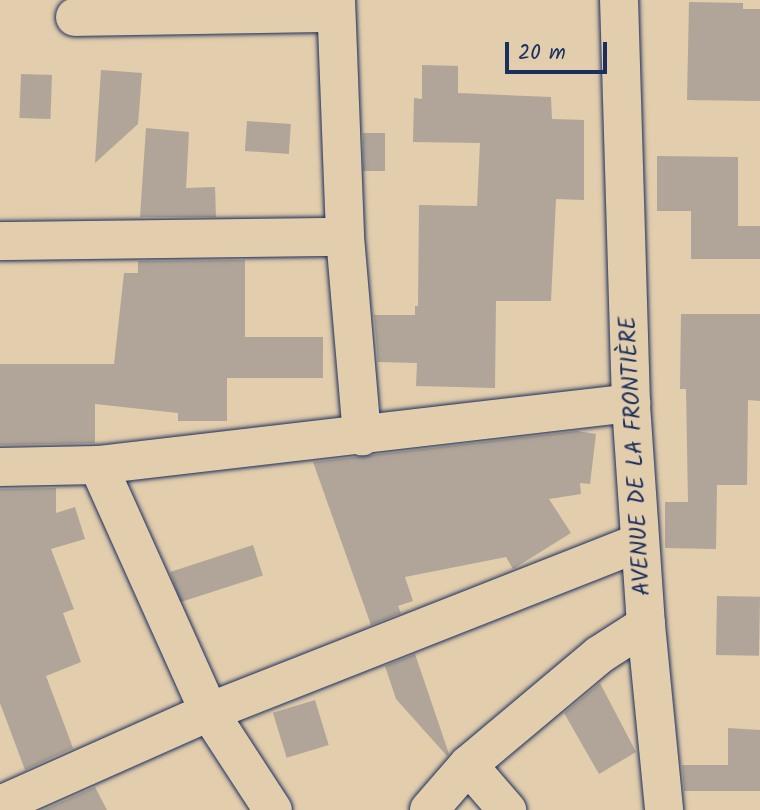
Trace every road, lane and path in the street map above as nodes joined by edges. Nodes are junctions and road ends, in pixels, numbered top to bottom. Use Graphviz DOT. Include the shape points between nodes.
graph roads {
  1 [pos="619,0"];
  2 [pos="335,7"];
  3 [pos="163,8"];
  4 [pos="75,17"];
  5 [pos="345,237"];
  6 [pos="0,240"];
  7 [pos="631,403"];
  8 [pos="362,436"];
  9 [pos="97,465"];
  10 [pos="0,467"];
  11 [pos="640,542"];
  12 [pos="646,625"];
  13 [pos="209,712"];
  14 [pos="468,765"];
  15 [pos="0,805"];
  16 [pos="272,810"];
  17 [pos="429,810"];
  18 [pos="507,810"];
  19 [pos="664,810"];
  1 -- 7 [label="street, AVENUE DE LA FRONTIÈRE"];
  2 -- 3 [label="street"];
  2 -- 5 [label="street"];
  3 -- 4 [label="street"];
  5 -- 6 [label="street"];
  5 -- 8 [label="street"];
  7 -- 8 [label="street"];
  7 -- 11 [label="street, AVENUE DE LA FRONTIÈRE"];
  8 -- 9 [label="street"];
  9 -- 10 [label="street"];
  9 -- 13 [label="street"];
  11 -- 12 [label="street, AVENUE DE LA FRONTIÈRE"];
  11 -- 13 [label="street"];
  12 -- 14 [label="street, AVENUE DE LA FRONTIÈRE" via="599,655"];
  12 -- 19 [label="street"];
  13 -- 15 [label="street"];
  13 -- 16 [label="street"];
  14 -- 17 [label="street, AVENUE DE LA FRONTIÈRE"];
  14 -- 18 [label="street"];
}
